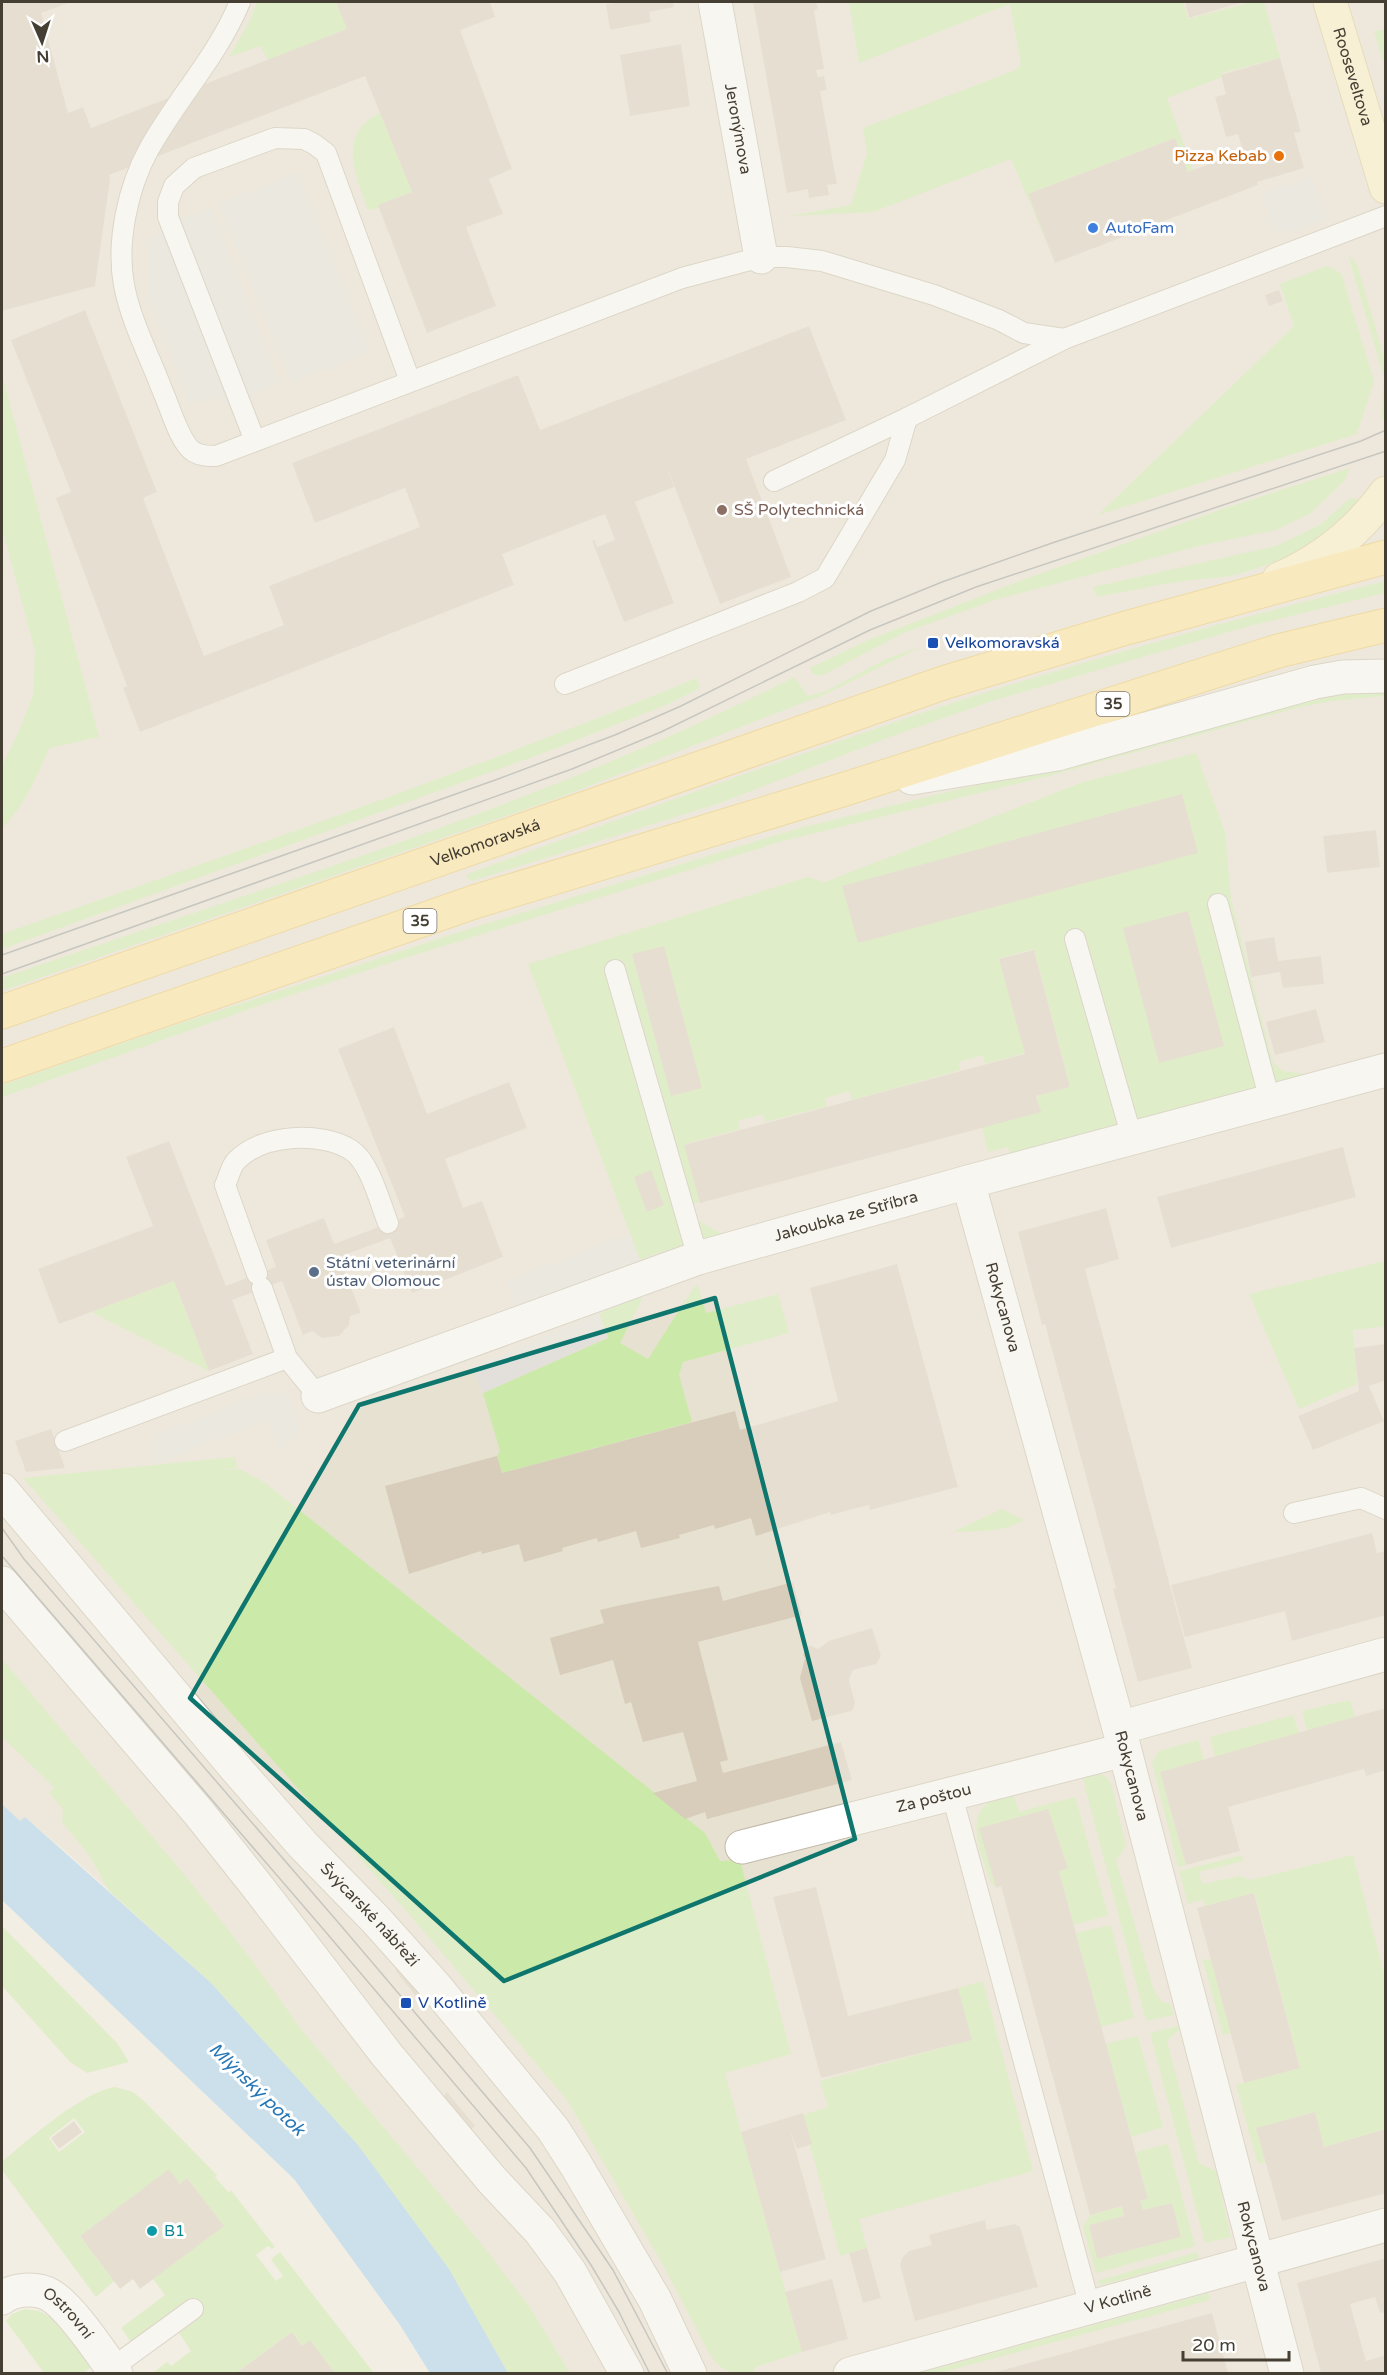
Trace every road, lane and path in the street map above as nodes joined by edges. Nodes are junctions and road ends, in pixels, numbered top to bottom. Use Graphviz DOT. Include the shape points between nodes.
graph roads {
  1 [pos="240,2"];
  2 [pos="715,2"];
  3 [pos="1330,2"];
  4 [pos="1386,187"];
  5 [pos="1386,216"];
  6 [pos="761,257"];
  7 [pos="1064,339"];
  8 [pos="410,381"];
  9 [pos="907,418"];
  10 [pos="255,441"];
  11 [pos="774,481"];
  12 [pos="1386,493"];
  13 [pos="1386,557"];
  14 [pos="1220,602"];
  15 [pos="1386,625"];
  16 [pos="1386,676"];
  17 [pos="565,684"];
  18 [pos="842,790"];
  19 [pos="1218,904"];
  20 [pos="1075,939"];
  21 [pos="615,970"];
  22 [pos="2,1012"];
  23 [pos="2,1066"];
  24 [pos="1386,1070"];
  25 [pos="1270,1101"];
  26 [pos="1132,1138"];
  27 [pos="968,1182"];
  28 [pos="388,1223"];
  29 [pos="698,1258"];
  30 [pos="287,1358"];
  31 [pos="318,1396"];
  32 [pos="65,1441"];
  33 [pos="2,1490"];
  34 [pos="1386,1509"];
  35 [pos="1294,1513"];
  36 [pos="2,1583"];
  37 [pos="1386,1654"];
  38 [pos="1122,1739"];
  39 [pos="952,1795"];
  40 [pos="742,1847"];
  41 [pos="1386,2225"];
  42 [pos="1257,2260"];
  43 [pos="2,2298"];
  44 [pos="1090,2307"];
  45 [pos="192,2308"];
  46 [pos="114,2371"];
  47 [pos="870,2371"];
  48 [pos="627,2373"];
  49 [pos="690,2373"];
  50 [pos="1287,2373"];
  1 -- 10 [label="lane" via="222,40 142,165 128,211 122,263 132,312 184,441 204,456 216,456"];
  2 -- 6 [label="street, Jeronýmova"];
  3 -- 4 [label="main road, Rooseveltova"];
  5 -- 7 [label="lane"];
  6 -- 7 [label="lane" via="822,261 934,295 1024,333"];
  6 -- 8 [label="lane" via="682,278"];
  7 -- 9 [label="lane"];
  8 -- 10 [label="lane"];
  8 -- 10 [label="lane" via="322,148 304,139 275,138 194,168 174,186 168,217"];
  9 -- 11 [label="lane"];
  9 -- 17 [label="lane" via="895,460 825,578"];
  12 -- 14 [label="main road" via="1363,522 1326,553 1282,578"];
  13 -- 14 [label="main road, Velkomoravská"];
  14 -- 22 [label="main road, Velkomoravská" via="946,682 826,722"];
  15 -- 18 [label="main road, 35" via="1278,651"];
  16 -- 18 [label="street" via="1342,677 1287,688 1057,754"];
  18 -- 23 [label="main road, 35" via="474,903"];
  19 -- 25 [label="lane"];
  20 -- 26 [label="lane"];
  21 -- 29 [label="lane"];
  24 -- 25 [label="street, Jakoubka ze Stříbra"];
  25 -- 26 [label="street, Jakoubka ze Stříbra"];
  26 -- 27 [label="street, Jakoubka ze Stříbra"];
  27 -- 29 [label="street, Jakoubka ze Stříbra"];
  27 -- 38 [label="street, Rokycanova"];
  28 -- 30 [label="lane" via="364,1164 351,1150 309,1136 254,1149 236,1160 225,1185"];
  29 -- 31 [label="street, Jakoubka ze Stříbra"];
  30 -- 31 [label="lane"];
  30 -- 32 [label="lane"];
  33 -- 49 [label="street, Švýcarské nábřeží" via="239,1772 435,1986 553,2129 655,2300"];
  34 -- 35 [label="lane" via="1361,1498"];
  36 -- 48 [label="street" via="206,1822 387,2055 540,2231 570,2272"];
  37 -- 38 [label="street, Za poštou"];
  38 -- 39 [label="street, Za poštou"];
  38 -- 42 [label="street, Rokycanova"];
  39 -- 40 [label="street, Za poštou"];
  39 -- 44 [label="lane"];
  41 -- 42 [label="street, V Kotlině"];
  42 -- 44 [label="street, V Kotlině"];
  42 -- 50 [label="street, Rokycanova"];
  43 -- 46 [label="street, Ostrovní" via="8,2293 28,2290 49,2294 67,2310"];
  44 -- 47 [label="street, V Kotlině"];
  45 -- 46 [label="lane"];
}
